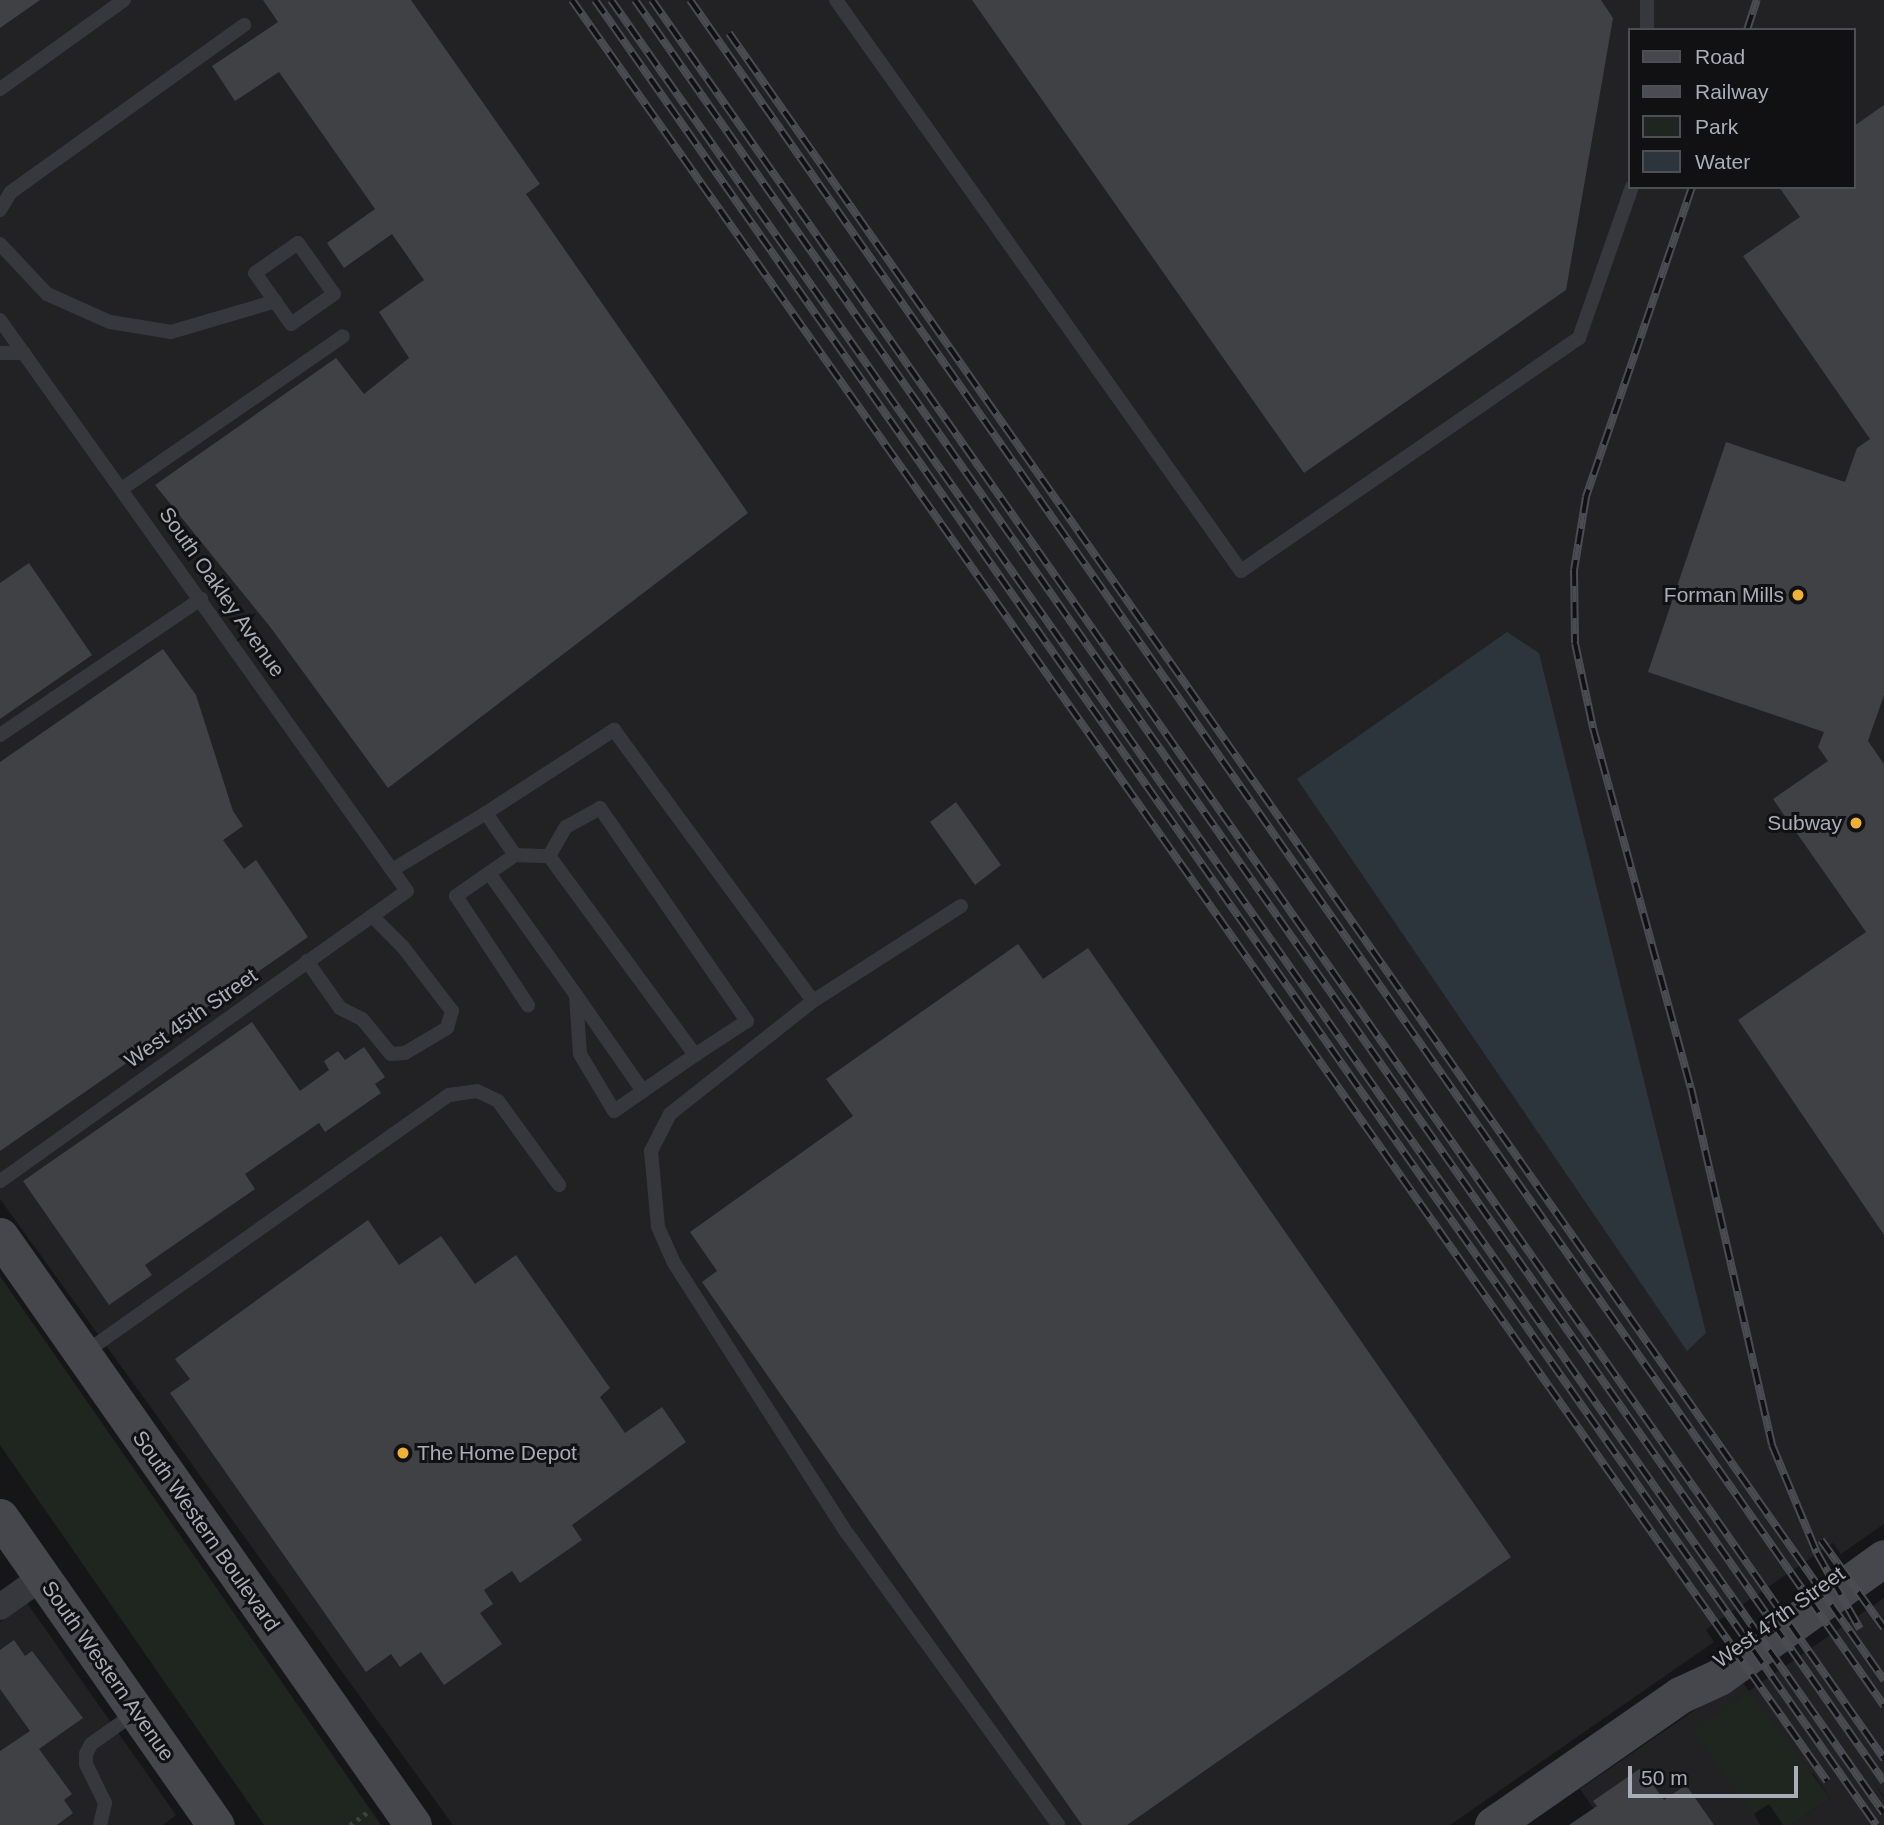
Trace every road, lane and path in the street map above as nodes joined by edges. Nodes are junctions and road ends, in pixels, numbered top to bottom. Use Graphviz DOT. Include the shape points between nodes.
graph roads {
  1 [pos="124,0"];
  2 [pos="836,0"];
  3 [pos="1647,0"];
  4 [pos="244,25"];
  5 [pos="1647,28"];
  6 [pos="0,89"];
  7 [pos="1631,189"];
  8 [pos="0,209"];
  9 [pos="0,244"];
  10 [pos="276,301"];
  11 [pos="0,320"];
  12 [pos="343,336"];
  13 [pos="0,353"];
  14 [pos="24,353"];
  15 [pos="123,488"];
  16 [pos="201,598"];
  17 [pos="0,735"];
  18 [pos="486,813"];
  19 [pos="515,855"];
  20 [pos="549,856"];
  21 [pos="392,870"];
  22 [pos="489,873"];
  23 [pos="407,891"];
  24 [pos="961,906"];
  25 [pos="372,916"];
  26 [pos="307,961"];
  27 [pos="576,995"];
  28 [pos="813,1000"];
  29 [pos="527,1005"];
  30 [pos="695,1055"];
  31 [pos="643,1091"];
  32 [pos="0,1181"];
  33 [pos="559,1185"];
  34 [pos="0,1237"];
  35 [pos="83,1354"];
  36 [pos="0,1517"];
  37 [pos="1884,1547"];
  38 [pos="1884,1558"];
  39 [pos="42,1577"];
  40 [pos="0,1607"];
  41 [pos="1680,1695"];
  42 [pos="137,1712"];
  43 [pos="375,1807"];
  44 [pos="100,1825"];
  45 [pos="216,1825"];
  46 [pos="350,1825"];
  47 [pos="413,1825"];
  48 [pos="1058,1825"];
  49 [pos="1493,1825"];
  1 -- 6 [label="lane"];
  2 -- 7 [label="lane" via="1241,570 1579,338"];
  3 -- 5 [label="lane"];
  4 -- 8 [label="lane" via="11,192"];
  9 -- 10 [label="lane" via="47,294 110,322 171,332"];
  10 -- 10 [label="lane" via="256,273 298,243 334,294 291,324"];
  11 -- 14 [label="lane, South Oakley Avenue"];
  12 -- 15 [label="lane"];
  13 -- 14 [label="lane"];
  14 -- 15 [label="lane, South Oakley Avenue"];
  15 -- 16 [label="lane, South Oakley Avenue"];
  16 -- 17 [label="lane"];
  16 -- 21 [label="lane, South Oakley Avenue"];
  18 -- 19 [label="lane"];
  18 -- 21 [label="lane"];
  18 -- 28 [label="lane" via="614,730"];
  19 -- 20 [label="lane"];
  19 -- 22 [label="lane"];
  20 -- 30 [label="lane"];
  20 -- 30 [label="lane" via="566,827 600,808 747,1020"];
  21 -- 23 [label="lane, South Oakley Avenue"];
  22 -- 27 [label="lane"];
  22 -- 29 [label="lane" via="456,896"];
  23 -- 25 [label="lane, West 45th Street"];
  24 -- 28 [label="lane"];
  25 -- 26 [label="lane, West 45th Street"];
  25 -- 26 [label="lane" via="403,947 452,1010 447,1028 405,1053 391,1054 362,1019 340,1008"];
  26 -- 32 [label="lane, West 45th Street"];
  27 -- 31 [label="lane"];
  27 -- 31 [label="lane" via="580,1055 614,1111"];
  28 -- 48 [label="lane" via="670,1114 651,1151 658,1227 674,1264 846,1533"];
  30 -- 31 [label="lane"];
  33 -- 35 [label="lane" via="498,1101 477,1091 449,1095"];
  34 -- 35 [label="main road, South Western Boulevard"];
  35 -- 47 [label="main road, South Western Boulevard"];
  36 -- 39 [label="main road, South Western Avenue"];
  37 -- 41 [label="main road, West 47th Street" via="1864,1556 1711,1664"];
  38 -- 41 [label="main road, West 47th Street" via="1719,1676"];
  39 -- 40 [label="street"];
  39 -- 42 [label="main road, South Western Avenue"];
  41 -- 49 [label="main road, West 47th Street"];
  42 -- 44 [label="lane" via="91,1744 86,1754 86,1764 105,1803"];
  42 -- 45 [label="main road, South Western Avenue"];
  43 -- 46 [label="path"];
}
